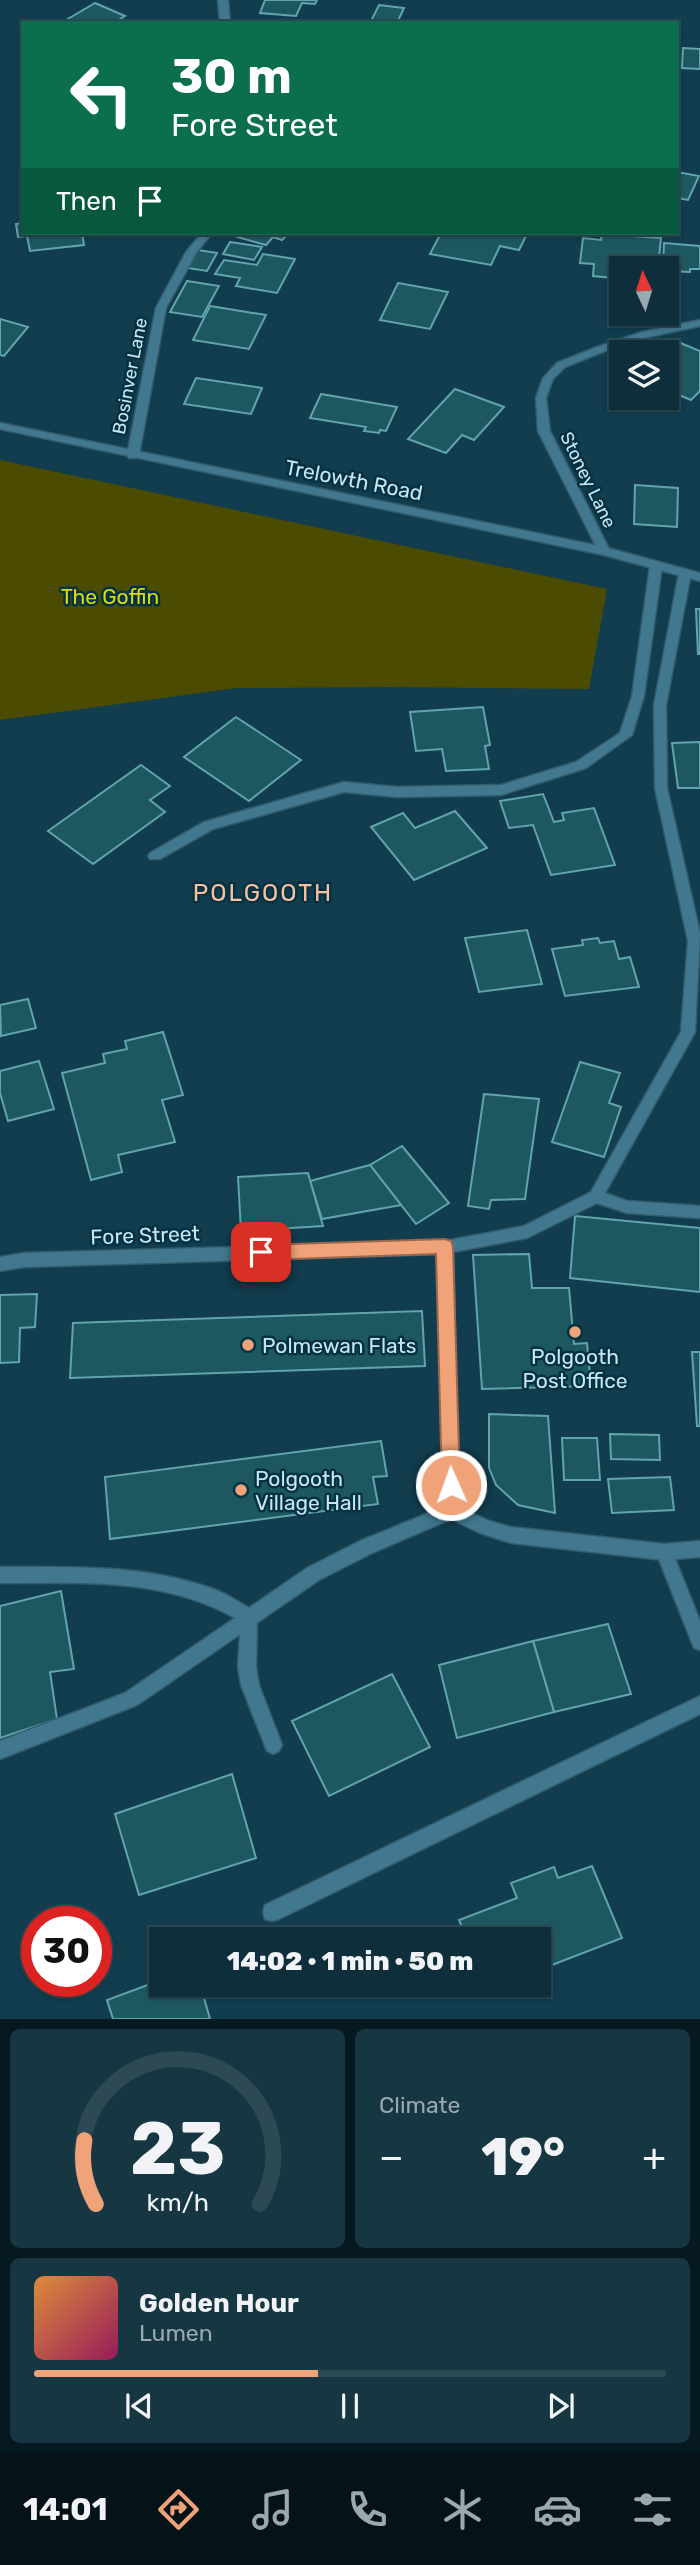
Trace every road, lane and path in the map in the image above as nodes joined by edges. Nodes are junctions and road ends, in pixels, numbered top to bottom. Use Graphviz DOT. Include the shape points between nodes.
graph roads {
  1 [pos="223,0"];
  2 [pos="225,21"];
  3 [pos="205,235"];
  4 [pos="700,323"];
  5 [pos="0,426"];
  6 [pos="133,455"];
  7 [pos="604,551"];
  8 [pos="656,566"];
  9 [pos="685,573"];
  10 [pos="700,577"];
  11 [pos="155,856"];
  12 [pos="697,941"];
  13 [pos="596,1196"];
  14 [pos="700,1212"];
  15 [pos="445,1247"];
  16 [pos="0,1264"];
  17 [pos="452,1511"];
  18 [pos="700,1549"];
  19 [pos="664,1552"];
  20 [pos="0,1575"];
  21 [pos="249,1616"];
  22 [pos="700,1642"];
  23 [pos="700,1706"];
  24 [pos="273,1745"];
  25 [pos="0,1749"];
  26 [pos="272,1912"];
  1 -- 2 [label="street"];
  3 -- 6 [label="street, Bosinver Lane" via="191,252 161,309"];
  4 -- 7 [label="street, Stoney Lane" via="601,349 561,365 548,378 541,398 544,431"];
  5 -- 6 [label="street, Trelowth Road"];
  6 -- 7 [label="street, Trelowth Road"];
  7 -- 8 [label="street, Trelowth Road"];
  8 -- 9 [label="street, Trelowth Road"];
  8 -- 11 [label="street" via="638,696 626,735 581,765 501,790 397,792 344,787 209,825"];
  9 -- 10 [label="street, Trelowth Road"];
  9 -- 12 [label="street" via="660,705 661,788"];
  12 -- 13 [label="street" via="688,1032"];
  13 -- 14 [label="street" via="626,1207"];
  13 -- 15 [label="street, Fore Street" via="527,1232"];
  15 -- 16 [label="street, Fore Street" via="38,1259"];
  15 -- 17 [label="street"];
  17 -- 19 [label="street" via="511,1535"];
  17 -- 21 [label="street" via="313,1574"];
  18 -- 19 [label="street"];
  19 -- 22 [label="street"];
  20 -- 21 [label="street" via="144,1579 214,1597"];
  21 -- 24 [label="street" via="250,1685"];
  21 -- 25 [label="street" via="131,1699"];
  23 -- 26 [label="street"];
}
